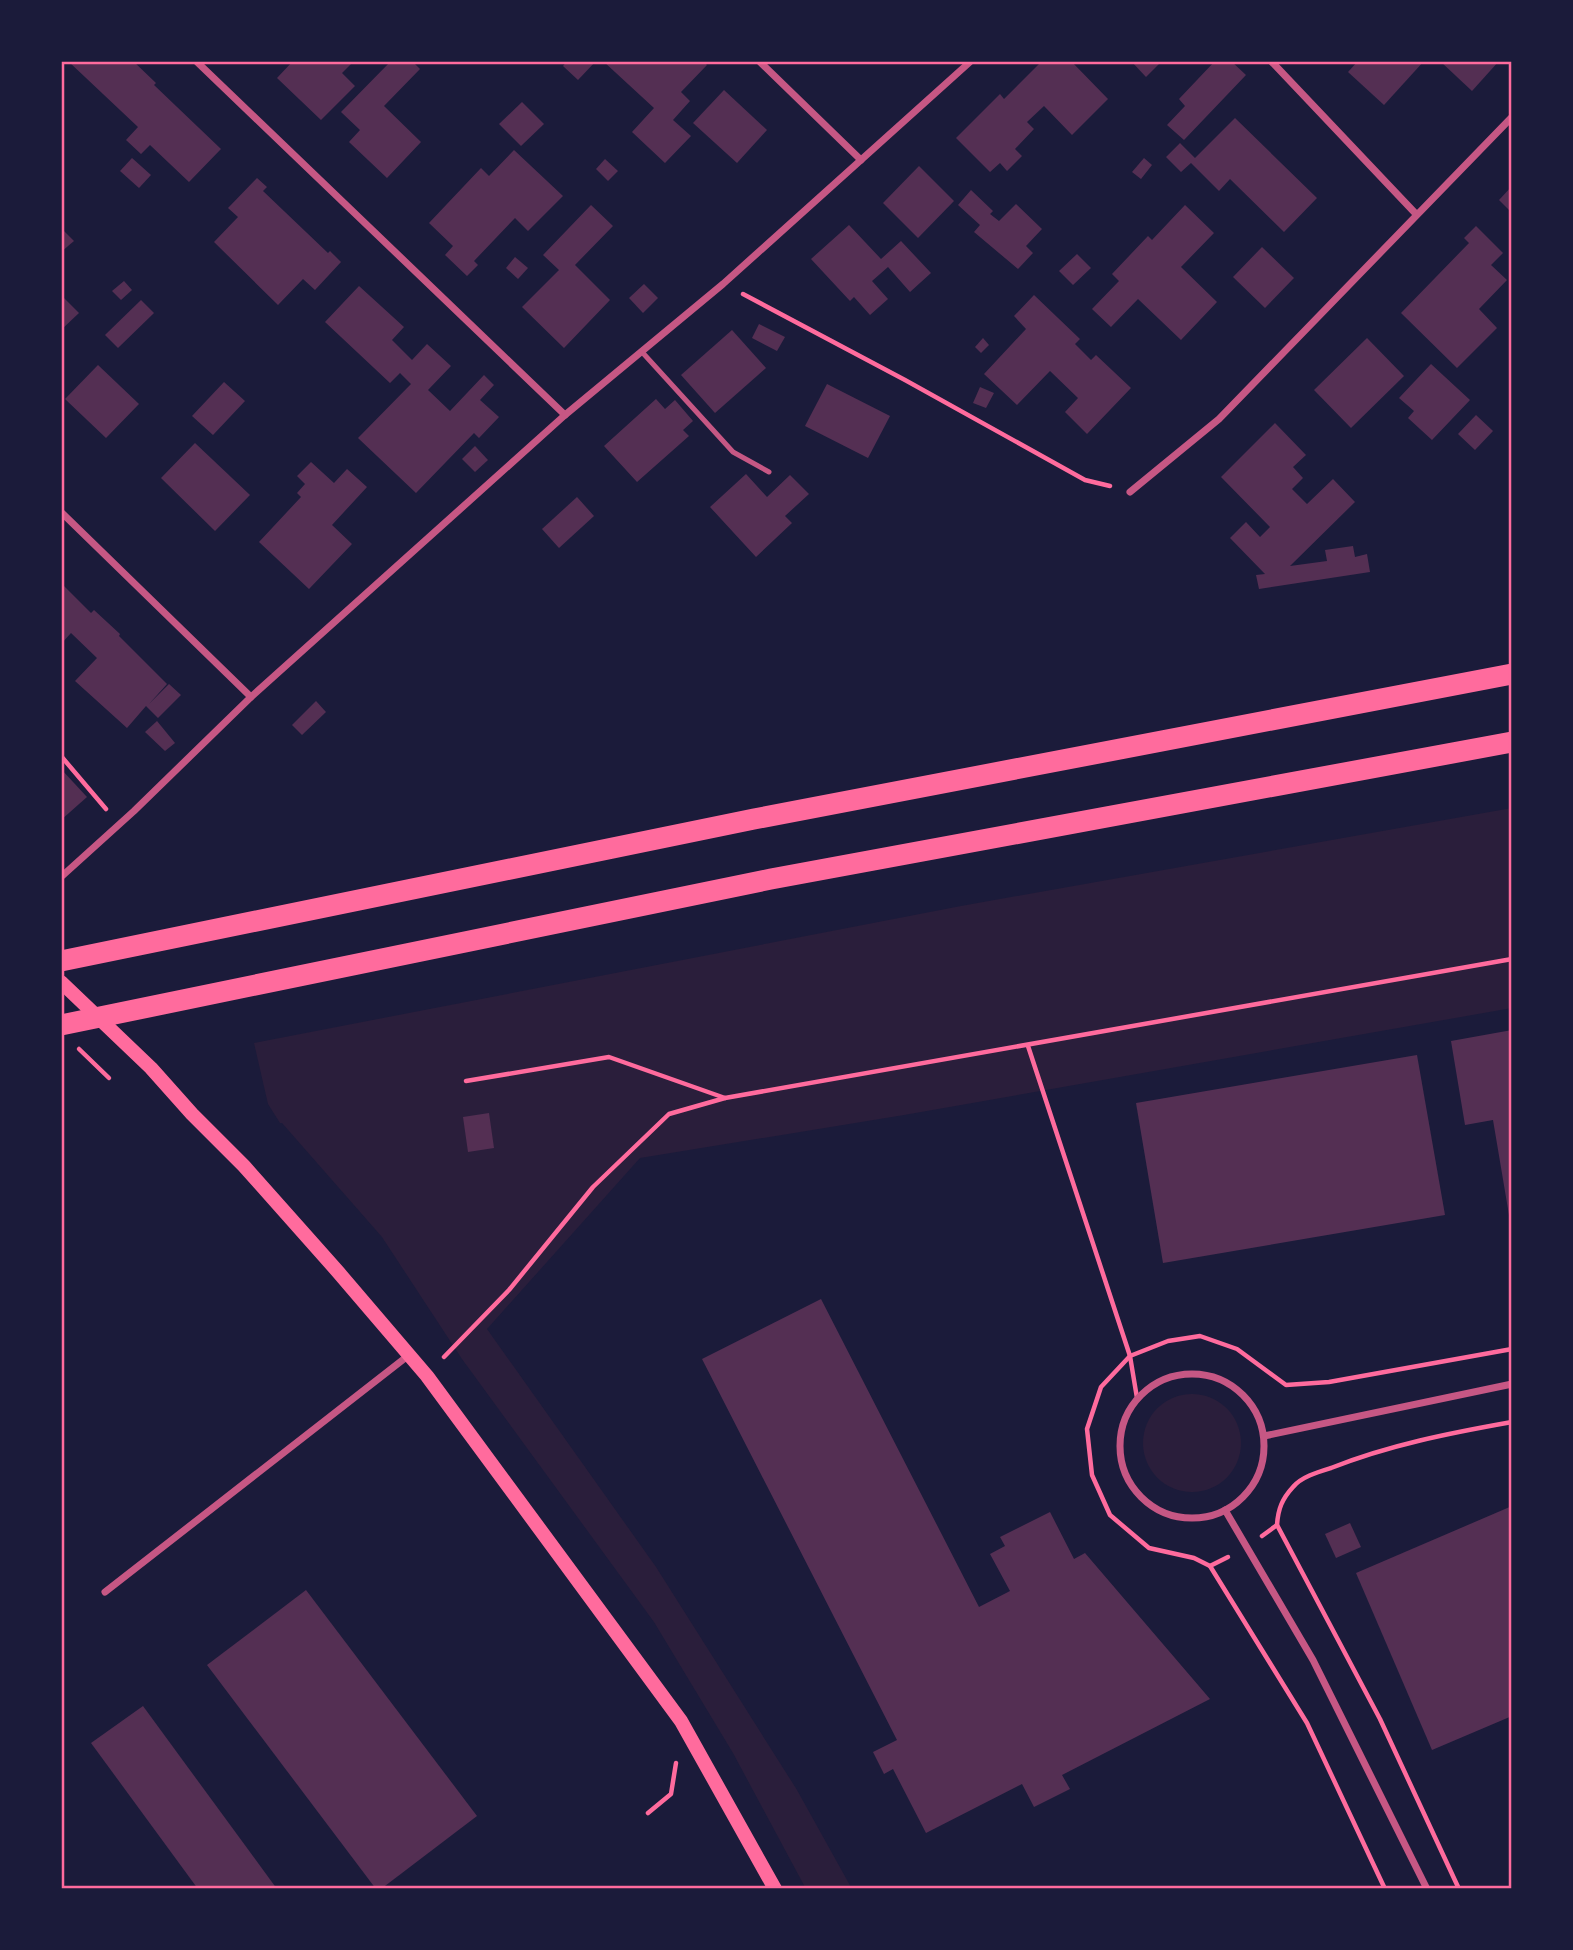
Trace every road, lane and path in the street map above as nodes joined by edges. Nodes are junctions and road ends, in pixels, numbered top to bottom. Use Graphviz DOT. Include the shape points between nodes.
graph roads {
  1 [pos="196,61"];
  2 [pos="759,61"];
  3 [pos="971,61"];
  4 [pos="1271,61"];
  5 [pos="1512,117"];
  6 [pos="861,160"];
  7 [pos="1416,214"];
  8 [pos="723,284"];
  9 [pos="642,352"];
  10 [pos="565,415"];
  11 [pos="769,472"];
  12 [pos="1130,492"];
  13 [pos="61,512"];
  14 [pos="1512,674"];
  15 [pos="251,696"];
  16 [pos="1512,742"];
  17 [pos="61,756"];
  18 [pos="119,824"];
  19 [pos="61,877"];
  20 [pos="1512,959"];
  21 [pos="61,961"];
  22 [pos="61,982"];
  23 [pos="66,1033"];
  24 [pos="1028,1046"];
  25 [pos="109,1078"];
  26 [pos="466,1081"];
  27 [pos="725,1098"];
  28 [pos="409,1355"];
  29 [pos="427,1376"];
  30 [pos="1512,1384"];
  31 [pos="1137,1398"];
  32 [pos="1512,1422"];
  33 [pos="1264,1436"];
  34 [pos="1225,1510"];
  35 [pos="105,1592"];
  36 [pos="664,1799"];
  37 [pos="648,1813"];
  38 [pos="775,1889"];
  39 [pos="1427,1889"];
  40 [pos="1459,1889"];
  1 -- 10 [label="street"];
  2 -- 6 [label="street"];
  3 -- 6 [label="street"];
  4 -- 7 [label="street"];
  5 -- 7 [label="street"];
  6 -- 8 [label="street"];
  7 -- 12 [label="street" via="1219,419"];
  8 -- 9 [label="street"];
  8 -- 12 [label="path" via="1085,480"];
  9 -- 10 [label="street"];
  9 -- 11 [label="lane" via="733,452"];
  10 -- 15 [label="street"];
  13 -- 15 [label="street"];
  14 -- 21 [label="highway" via="754,819"];
  15 -- 18 [label="street"];
  16 -- 23 [label="highway" via="784,876"];
  17 -- 18 [label="path"];
  18 -- 19 [label="street"];
  20 -- 24 [label="path"];
  22 -- 28 [label="main road" via="151,1068 340,1273"];
  23 -- 25 [label="path"];
  24 -- 27 [label="path"];
  24 -- 31 [label="path" via="1130,1356"];
  26 -- 27 [label="path" via="609,1057"];
  27 -- 29 [label="path" via="669,1114 593,1187 509,1290"];
  28 -- 29 [label="main road"];
  28 -- 35 [label="street"];
  29 -- 38 [label="main road" via="681,1721"];
  30 -- 33 [label="street"];
  31 -- 33 [label="street" via="1178,1374 1224,1380 1244,1394 1257,1413"];
  31 -- 34 [label="street" via="1122,1427 1121,1460 1142,1499 1182,1517 1204,1517"];
  32 -- 40 [label="path" via="1367,1454 1294,1485 1278,1509 1277,1525 1380,1719"];
  33 -- 34 [label="street" via="1264,1458 1256,1479 1243,1497"];
  34 -- 39 [label="street" via="1313,1660"];
  36 -- 37 [label="path"];
}
